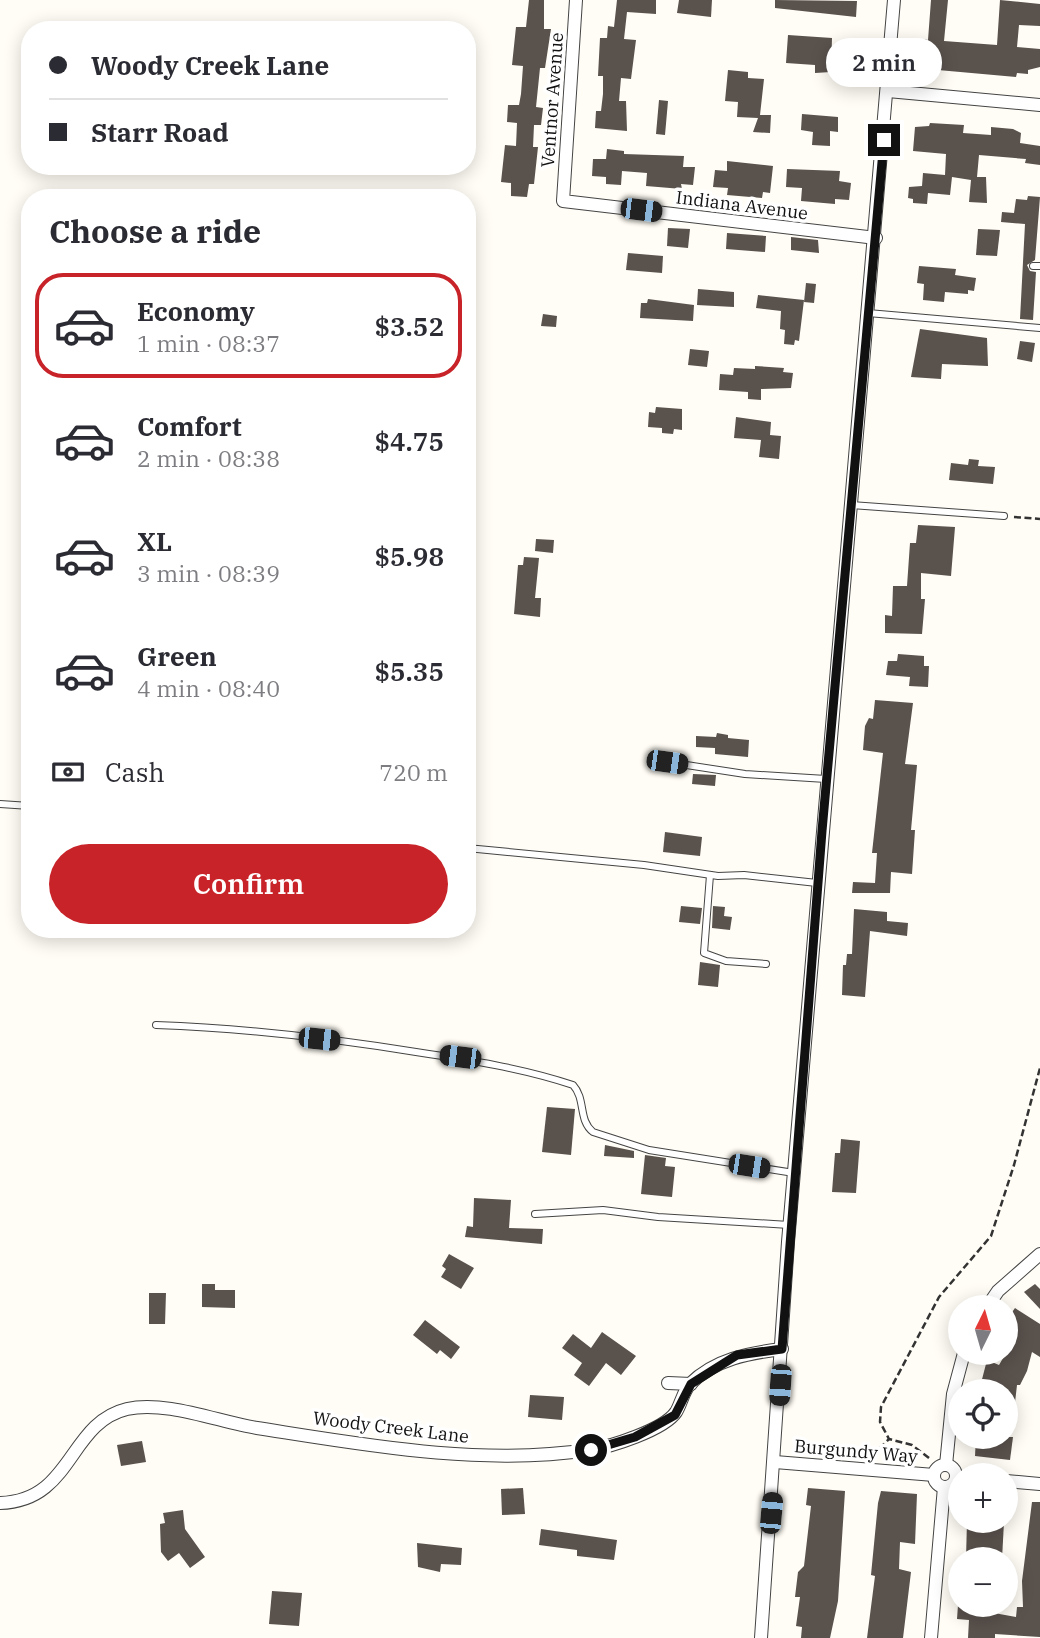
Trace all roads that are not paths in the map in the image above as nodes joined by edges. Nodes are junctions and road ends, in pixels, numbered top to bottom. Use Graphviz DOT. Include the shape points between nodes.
graph roads {
  1 [pos="576,0"];
  2 [pos="894,0"];
  3 [pos="888,91"];
  4 [pos="1040,105"];
  5 [pos="563,201"];
  6 [pos="876,238"];
  7 [pos="868,313"];
  8 [pos="1040,328"];
  9 [pos="849,505"];
  10 [pos="1004,516"];
  11 [pos="667,762"];
  12 [pos="826,779"];
  13 [pos="0,804"];
  14 [pos="21,805"];
  15 [pos="476,849"];
  16 [pos="710,875"];
  17 [pos="817,883"];
  18 [pos="765,964"];
  19 [pos="156,1025"];
  20 [pos="794,1172"];
  21 [pos="535,1214"];
  22 [pos="789,1225"];
  23 [pos="1040,1254"];
  24 [pos="995,1295"];
  25 [pos="782,1349"];
  26 [pos="961,1365"];
  27 [pos="668,1383"];
  28 [pos="691,1384"];
  29 [pos="775,1462"];
  30 [pos="946,1465"];
  31 [pos="934,1475"];
  32 [pos="1018,1482"];
  33 [pos="1040,1484"];
  34 [pos="948,1485"];
  35 [pos="944,1487"];
  36 [pos="0,1503"];
  37 [pos="761,1638"];
  38 [pos="931,1638"];
  1 -- 5 [label="street, Ventnor Avenue"];
  2 -- 3 [label="street"];
  3 -- 4 [label="street"];
  3 -- 6 [label="street"];
  5 -- 6 [label="street, Indiana Avenue"];
  6 -- 7 [label="street"];
  7 -- 8 [label="lane"];
  7 -- 9 [label="street"];
  9 -- 10 [label="lane"];
  9 -- 12 [label="street"];
  11 -- 12 [label="lane" via="745,774"];
  12 -- 17 [label="street"];
  13 -- 14 [label="lane"];
  15 -- 16 [label="lane"];
  16 -- 17 [label="lane"];
  16 -- 18 [label="lane" via="704,953 726,961"];
  17 -- 20 [label="street"];
  19 -- 20 [label="lane" via="384,1045 510,1068 573,1085 593,1132 649,1150"];
  20 -- 22 [label="street"];
  21 -- 22 [label="lane" via="603,1210"];
  22 -- 25 [label="street"];
  23 -- 24 [label="street"];
  25 -- 28 [label="street" via="737,1355"];
  25 -- 29 [label="street"];
  26 -- 30 [label="street"];
  27 -- 28 [label="street"];
  28 -- 36 [label="street, Woody Creek Lane" via="675,1415 635,1437 591,1450 549,1453 450,1456 194,1414 125,1409 101,1422 38,1495"];
  29 -- 31 [label="street, Burgundy Way"];
  29 -- 37 [label="street"];
  30 -- 31 [label="street"];
  31 -- 35 [label="street"];
  32 -- 33 [label="street"];
  34 -- 35 [label="street"];
  35 -- 38 [label="street"];
}
